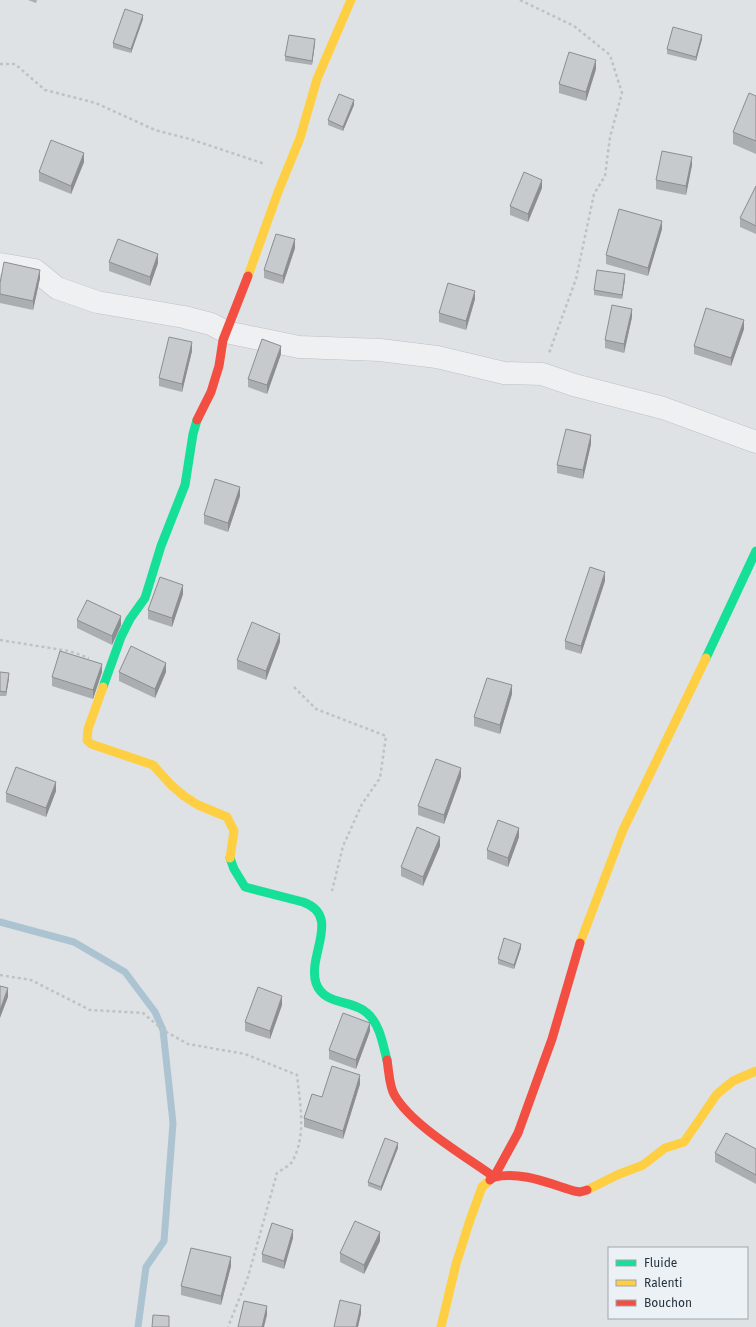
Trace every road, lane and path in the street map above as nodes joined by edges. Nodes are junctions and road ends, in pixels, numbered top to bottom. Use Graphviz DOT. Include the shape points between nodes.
graph roads {
  1 [pos="351,0"];
  2 [pos="520,0"];
  3 [pos="0,64"];
  4 [pos="286,172"];
  5 [pos="0,264"];
  6 [pos="226,332"];
  7 [pos="542,374"];
  8 [pos="756,442"];
  9 [pos="756,551"];
  10 [pos="0,640"];
  11 [pos="110,665"];
  12 [pos="294,687"];
  13 [pos="321,915"];
  14 [pos="0,975"];
  15 [pos="756,1071"];
  16 [pos="494,1177"];
  17 [pos="228,1327"];
  18 [pos="442,1327"];
  1 -- 4 [label="street" via="317,79 300,138"];
  2 -- 7 [label="path" via="574,26 610,55 622,93 610,137 605,176 594,194 576,279"];
  3 -- 4 [label="path" via="15,64 45,90 96,104 155,130 190,139"];
  4 -- 6 [label="street"];
  5 -- 6 [label="street" via="35,270 57,288 97,302 211,324"];
  6 -- 7 [label="street" via="299,347 380,350 437,357 504,373"];
  6 -- 11 [label="street" via="211,392 196,420 185,485 161,546 145,598 130,619"];
  7 -- 8 [label="street" via="663,408"];
  9 -- 16 [label="street" via="623,830 574,960 552,1039 518,1133"];
  10 -- 11 [label="path" via="69,651"];
  11 -- 13 [label="street" via="88,729 87,740 91,744 152,765 159,769 180,793 202,807 221,812 232,825 234,834 230,856 235,871 246,887 310,905"];
  12 -- 13 [label="path" via="316,709 386,736 380,778 362,804 343,846 331,896"];
  13 -- 16 [label="street" via="315,963 320,991 326,996 366,1012 375,1023 394,1095 400,1105"];
  14 -- 17 [label="path" via="31,980 90,1010 143,1013 163,1030 188,1044 246,1054 297,1075 302,1115 301,1133 292,1163 277,1173 248,1277"];
  15 -- 16 [label="street" via="732,1081 717,1094 684,1142 665,1148 643,1165 591,1189 574,1191 513,1174"];
  16 -- 18 [label="street" via="482,1187 470,1220 456,1264"];
}
